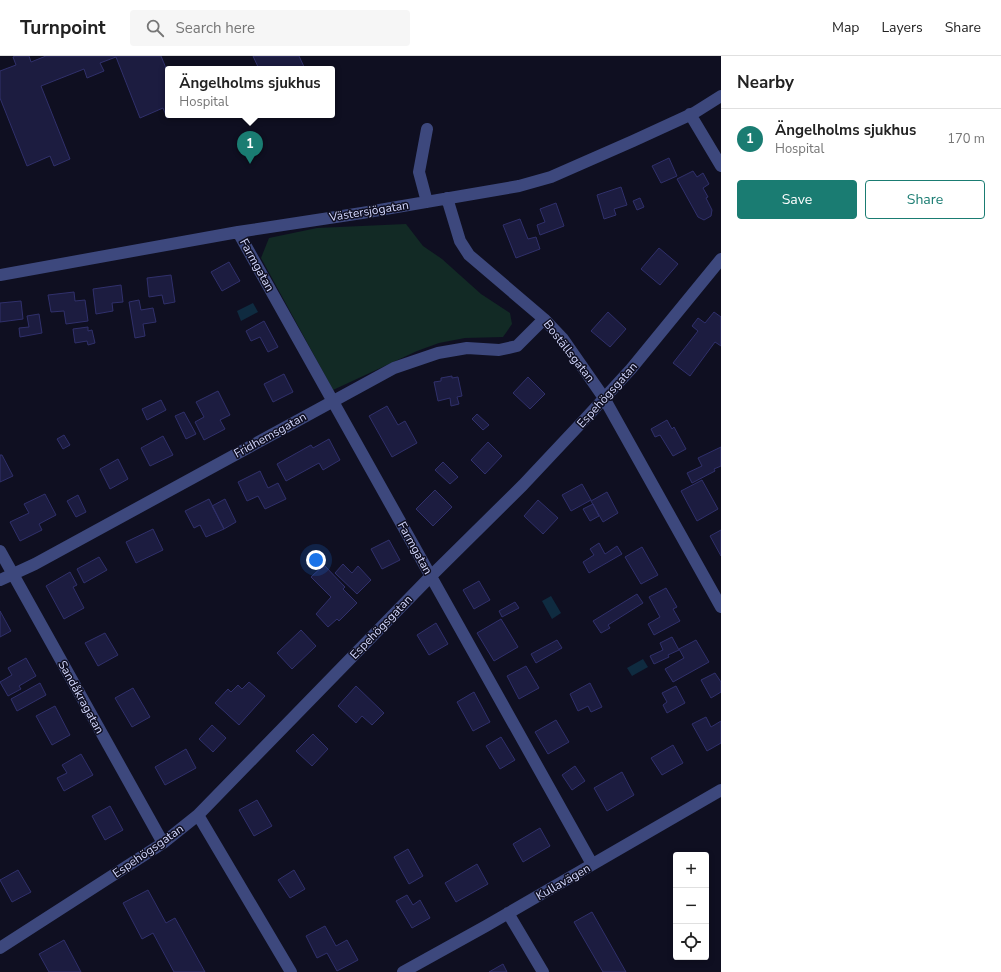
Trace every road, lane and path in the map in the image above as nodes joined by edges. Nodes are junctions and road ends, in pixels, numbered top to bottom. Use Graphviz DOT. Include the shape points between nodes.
graph roads {
  1 [pos="721,96"];
  2 [pos="690,114"];
  3 [pos="427,129"];
  4 [pos="721,166"];
  5 [pos="447,198"];
  6 [pos="427,202"];
  7 [pos="238,232"];
  8 [pos="721,259"];
  9 [pos="0,275"];
  10 [pos="544,319"];
  11 [pos="604,398"];
  12 [pos="333,400"];
  13 [pos="0,551"];
  14 [pos="12,575"];
  15 [pos="431,576"];
  16 [pos="0,580"];
  17 [pos="721,607"];
  18 [pos="721,790"];
  19 [pos="198,815"];
  20 [pos="163,843"];
  21 [pos="592,864"];
  22 [pos="508,914"];
  23 [pos="0,948"];
  24 [pos="291,972"];
  25 [pos="403,972"];
  26 [pos="543,972"];
  1 -- 2 [label="street, Västersjögatan"];
  2 -- 4 [label="street"];
  2 -- 5 [label="street, Västersjögatan" via="551,177 518,186"];
  3 -- 6 [label="street" via="419,172"];
  5 -- 6 [label="street, Västersjögatan"];
  5 -- 10 [label="street, Boställsgatan" via="460,241 469,255"];
  6 -- 7 [label="street, Västersjögatan"];
  7 -- 9 [label="street, Västersjögatan"];
  7 -- 12 [label="street, Farmgatan"];
  8 -- 11 [label="street, Espehögsgatan"];
  10 -- 11 [label="street, Boställsgatan" via="563,339"];
  10 -- 12 [label="street, Fridhemsgatan" via="517,346 499,350 467,348 438,353 394,368"];
  11 -- 15 [label="street, Espehögsgatan" via="523,485"];
  11 -- 17 [label="street, Boställsgatan"];
  12 -- 14 [label="street, Fridhemsgatan"];
  12 -- 15 [label="street, Farmgatan"];
  13 -- 14 [label="street, Sandåkragatan"];
  14 -- 16 [label="street, Fridhemsgatan"];
  14 -- 20 [label="street, Sandåkragatan"];
  15 -- 19 [label="street, Espehögsgatan"];
  15 -- 21 [label="street, Farmgatan"];
  18 -- 21 [label="street, Kullavägen"];
  19 -- 20 [label="street, Espehögsgatan"];
  19 -- 24 [label="street"];
  20 -- 23 [label="street, Espehögsgatan"];
  21 -- 22 [label="street, Kullavägen"];
  22 -- 25 [label="street, Kullavägen"];
  22 -- 26 [label="street"];
}
